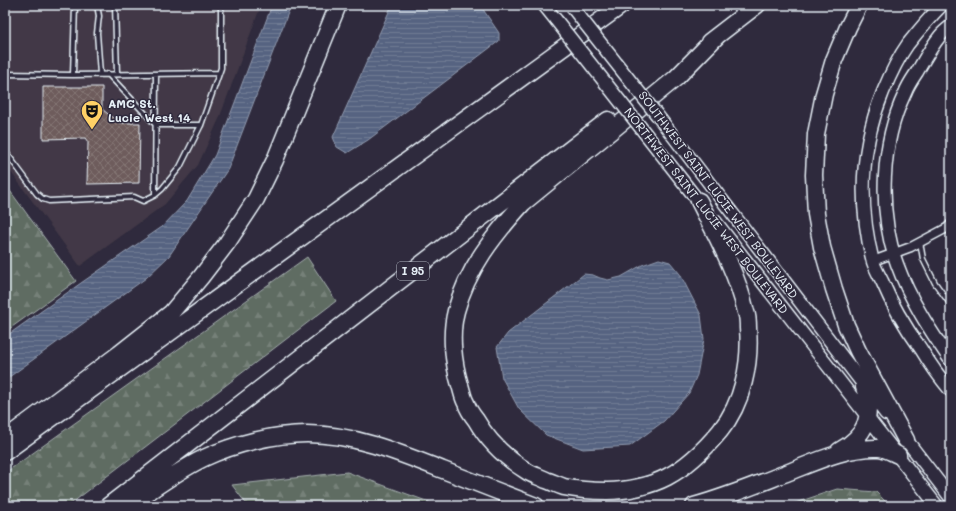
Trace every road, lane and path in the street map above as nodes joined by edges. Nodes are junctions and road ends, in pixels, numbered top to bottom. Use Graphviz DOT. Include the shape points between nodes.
graph roads {
  1 [pos="75,5"];
  2 [pos="98,5"];
  3 [pos="115,5"];
  4 [pos="221,5"];
  5 [pos="338,5"];
  6 [pos="544,5"];
  7 [pos="622,5"];
  8 [pos="757,5"];
  9 [pos="859,5"];
  10 [pos="942,5"];
  11 [pos="571,6"];
  12 [pos="951,26"];
  13 [pos="718,35"];
  14 [pos="219,73"];
  15 [pos="5,74"];
  16 [pos="100,74"];
  17 [pos="108,74"];
  18 [pos="117,74"];
  19 [pos="73,75"];
  20 [pos="156,75"];
  21 [pos="156,125"];
  22 [pos="201,125"];
  23 [pos="5,150"];
  24 [pos="155,196"];
  25 [pos="699,201"];
  26 [pos="951,224"];
  27 [pos="920,242"];
  28 [pos="894,253"];
  29 [pos="873,260"];
  30 [pos="951,305"];
  31 [pos="951,361"];
  32 [pos="864,386"];
  33 [pos="950,388"];
  34 [pos="867,417"];
  35 [pos="5,439"];
  36 [pos="906,440"];
  37 [pos="5,452"];
  38 [pos="898,455"];
  39 [pos="827,457"];
  40 [pos="951,498"];
  41 [pos="108,506"];
  42 [pos="128,506"];
  43 [pos="536,506"];
  44 [pos="694,506"];
  45 [pos="938,506"];
  1 -- 19 [label="lane"];
  2 -- 16 [label="lane"];
  3 -- 18 [label="lane"];
  4 -- 14 [label="lane"];
  5 -- 35 [label="highway" via="275,160 256,199 228,243 170,313"];
  6 -- 25 [label="street, NORTHWEST SAINT LUCIE WEST BOULEVARD, bridge"];
  7 -- 37 [label="highway"];
  8 -- 13 [label="highway, I 95"];
  9 -- 36 [label="highway" via="834,60 821,108 816,134 814,175 816,214 822,247 846,325"];
  10 -- 29 [label="street" via="908,45 890,76 878,103 869,134 864,162 863,195"];
  11 -- 32 [label="street, SOUTHWEST SAINT LUCIE WEST BOULEVARD, bridge"];
  12 -- 28 [label="street" via="940,36 923,60 905,92 888,144 884,204"];
  13 -- 25 [label="highway" via="676,78 523,203 481,255 464,286 455,313 452,343 456,372 466,404 481,430 501,453 529,473 562,486 590,491 619,491 644,486 667,477 688,463 725,425 741,390 748,363 747,314 737,282"];
  13 -- 41 [label="highway, I 95"];
  14 -- 20 [label="lane"];
  14 -- 22 [label="lane"];
  15 -- 19 [label="lane"];
  16 -- 17 [label="lane"];
  16 -- 19 [label="lane"];
  17 -- 18 [label="lane"];
  17 -- 21 [label="lane"];
  18 -- 20 [label="lane"];
  20 -- 21 [label="lane"];
  21 -- 22 [label="lane"];
  21 -- 24 [label="lane"];
  22 -- 24 [label="lane" via="180,167"];
  23 -- 24 [label="lane" via="37,194 49,201 134,197 143,201"];
  25 -- 34 [label="street, NORTHWEST SAINT LUCIE WEST BOULEVARD"];
  26 -- 27 [label="street"];
  27 -- 28 [label="street"];
  27 -- 30 [label="lane" via="923,259"];
  28 -- 29 [label="street"];
  28 -- 31 [label="street" via="911,298"];
  29 -- 33 [label="street" via="889,298 940,378"];
  32 -- 34 [label="highway" via="868,404"];
  32 -- 36 [label="street, SOUTHWEST SAINT LUCIE WEST BOULEVARD"];
  34 -- 38 [label="street, NORTHWEST SAINT LUCIE WEST BOULEVARD"];
  34 -- 39 [label="highway" via="864,430 856,439"];
  36 -- 40 [label="street, SOUTHWEST SAINT LUCIE WEST BOULEVARD"];
  38 -- 39 [label="highway" via="885,449 871,448"];
  38 -- 45 [label="street, NORTHWEST SAINT LUCIE WEST BOULEVARD"];
  39 -- 44 [label="highway" via="736,493"];
  42 -- 43 [label="highway" via="181,470 205,458 235,446 268,438 307,434 332,436 382,447"];
}
